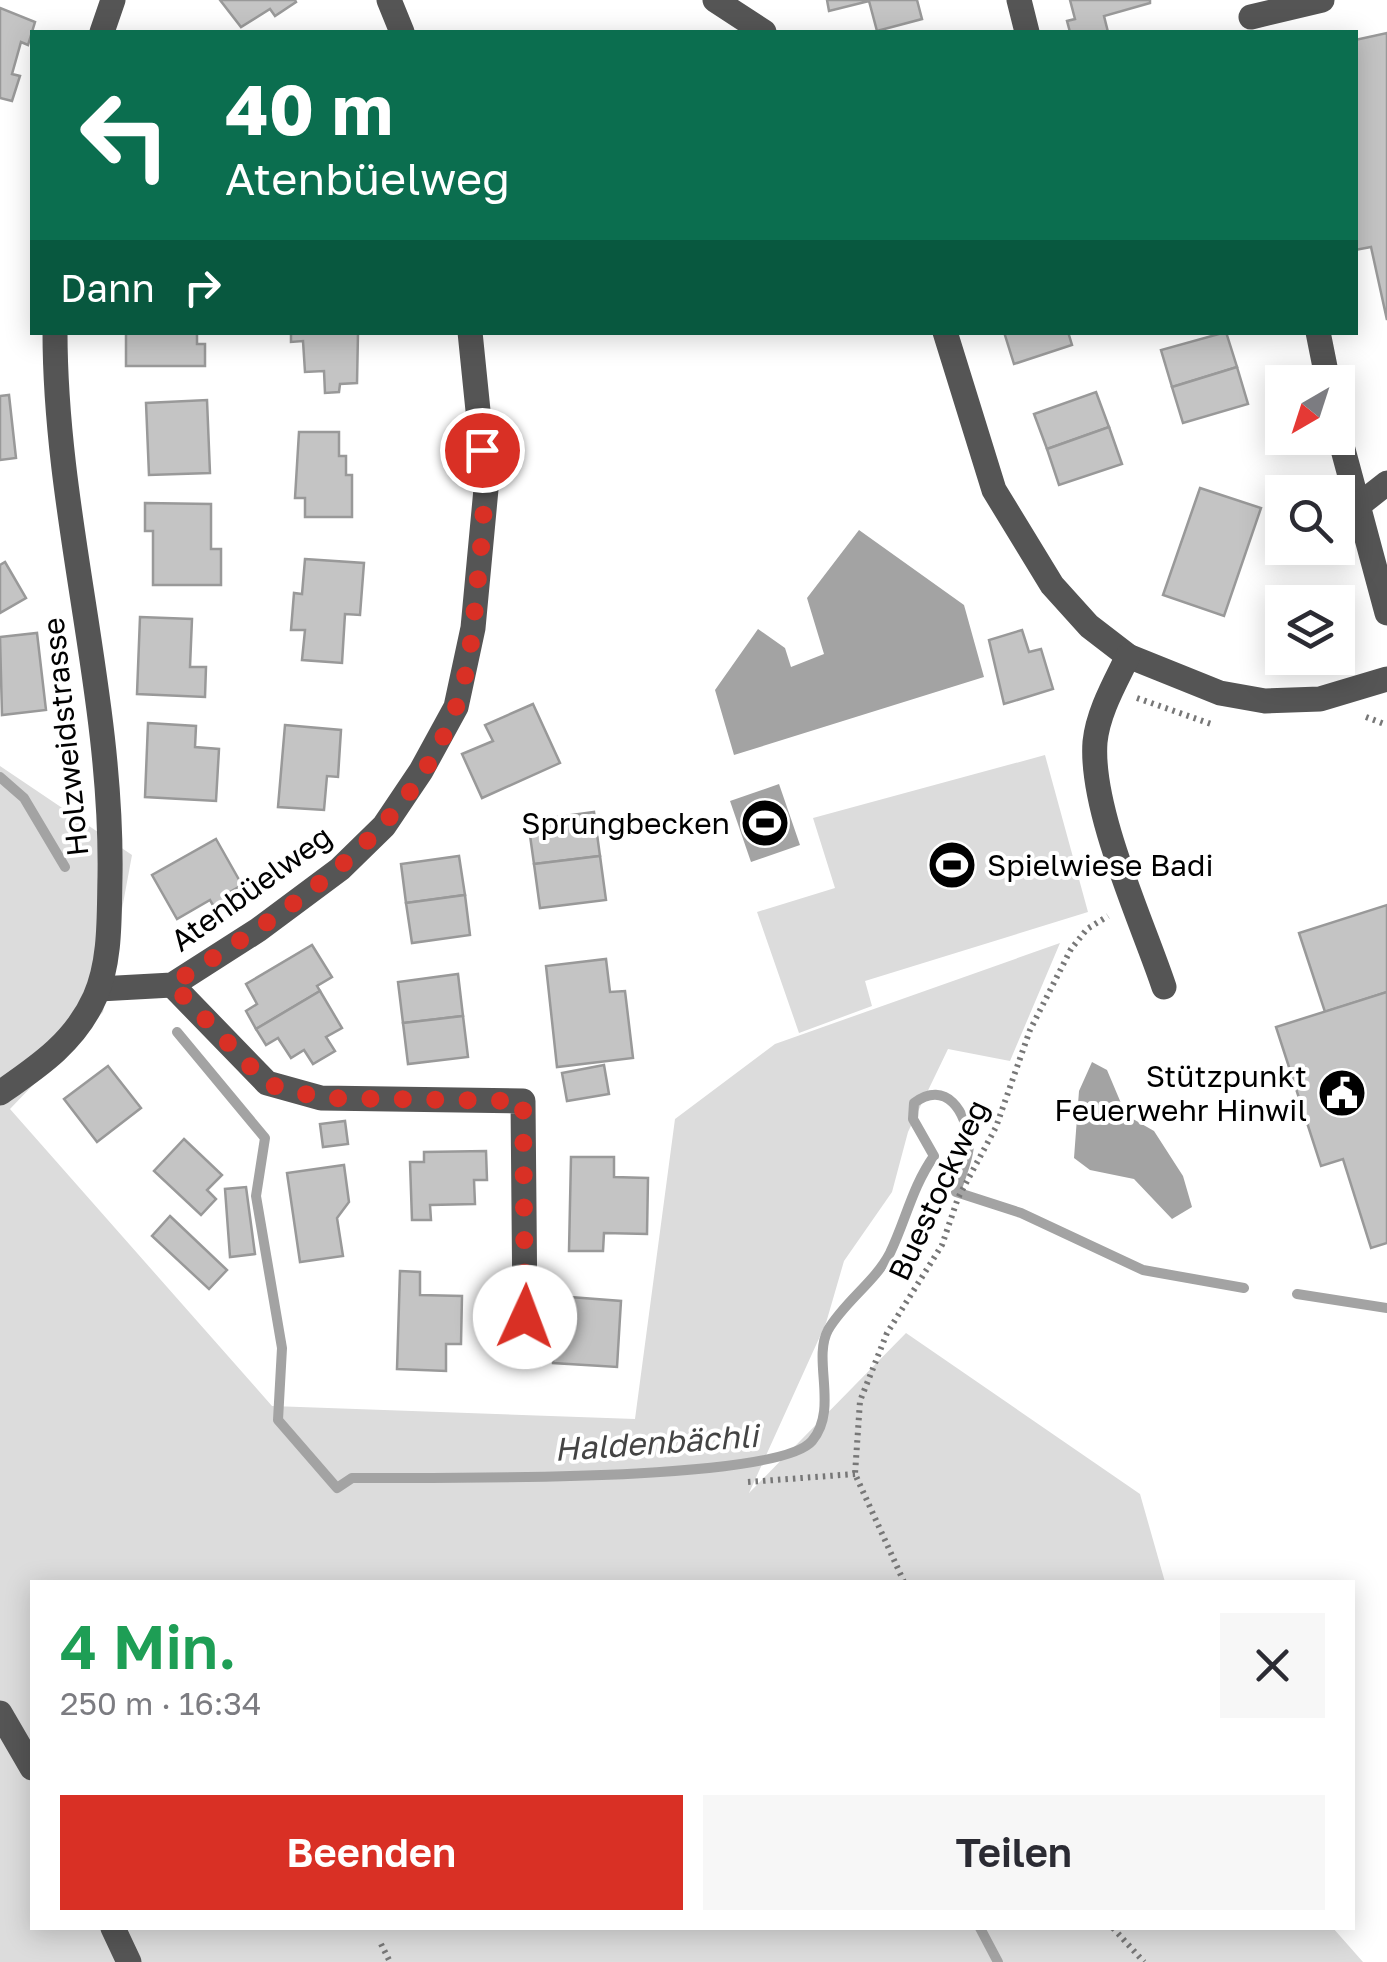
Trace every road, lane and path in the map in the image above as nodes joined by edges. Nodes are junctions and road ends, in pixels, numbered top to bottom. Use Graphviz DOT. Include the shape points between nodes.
graph roads {
  1 [pos="113,0"];
  2 [pos="388,0"];
  3 [pos="716,0"];
  4 [pos="1019,0"];
  5 [pos="1322,0"];
  6 [pos="1251,16"];
  7 [pos="103,30"];
  8 [pos="401,30"];
  9 [pos="761,30"];
  10 [pos="1027,30"];
  11 [pos="55,335"];
  12 [pos="470,335"];
  13 [pos="946,335"];
  14 [pos="1319,335"];
  15 [pos="1325,365"];
  16 [pos="1387,483"];
  17 [pos="1355,508"];
  18 [pos="1387,613"];
  19 [pos="1128,656"];
  20 [pos="1387,679"];
  21 [pos="1135,902"];
  22 [pos="172,984"];
  23 [pos="1164,986"];
  24 [pos="98,989"];
  25 [pos="0,1093"];
  26 [pos="525,1317"];
  27 [pos="855,1474"];
  28 [pos="748,1482"];
  29 [pos="903,1580"];
  30 [pos="0,1713"];
  31 [pos="30,1765"];
  32 [pos="114,1930"];
  33 [pos="1115,1930"];
  34 [pos="380,1944"];
  35 [pos="129,1962"];
  36 [pos="390,1962"];
  37 [pos="1144,1962"];
  1 -- 7 [label="street"];
  2 -- 8 [label="street"];
  3 -- 9 [label="street"];
  4 -- 10 [label="street"];
  5 -- 6 [label="street"];
  11 -- 24 [label="street, Holzweidstrasse" via="108,790 110,892"];
  12 -- 22 [label="street, Atenbüelweg" via="486,489 473,628 456,707 384,826 340,869"];
  13 -- 19 [label="street" via="1003,506 1052,586"];
  14 -- 15 [label="street"];
  16 -- 17 [label="street"];
  17 -- 18 [label="street"];
  19 -- 20 [label="street" via="1220,693 1265,701 1320,698"];
  19 -- 21 [label="street" via="1095,742 1104,813"];
  21 -- 23 [label="street"];
  21 -- 27 [label="path, Buestockweg" via="1086,929 1030,1030 996,1126 942,1244 887,1332 860,1401"];
  22 -- 24 [label="street, Atenbüelweg"];
  22 -- 26 [label="street, Atenbüelweg" via="267,1084 321,1098 523,1101"];
  24 -- 25 [label="street, Holzweidstrasse" via="64,1045"];
  27 -- 28 [label="path"];
  27 -- 29 [label="path, Buestockweg"];
  30 -- 31 [label="street"];
  32 -- 35 [label="street"];
  33 -- 37 [label="path"];
  34 -- 36 [label="path"];
}
